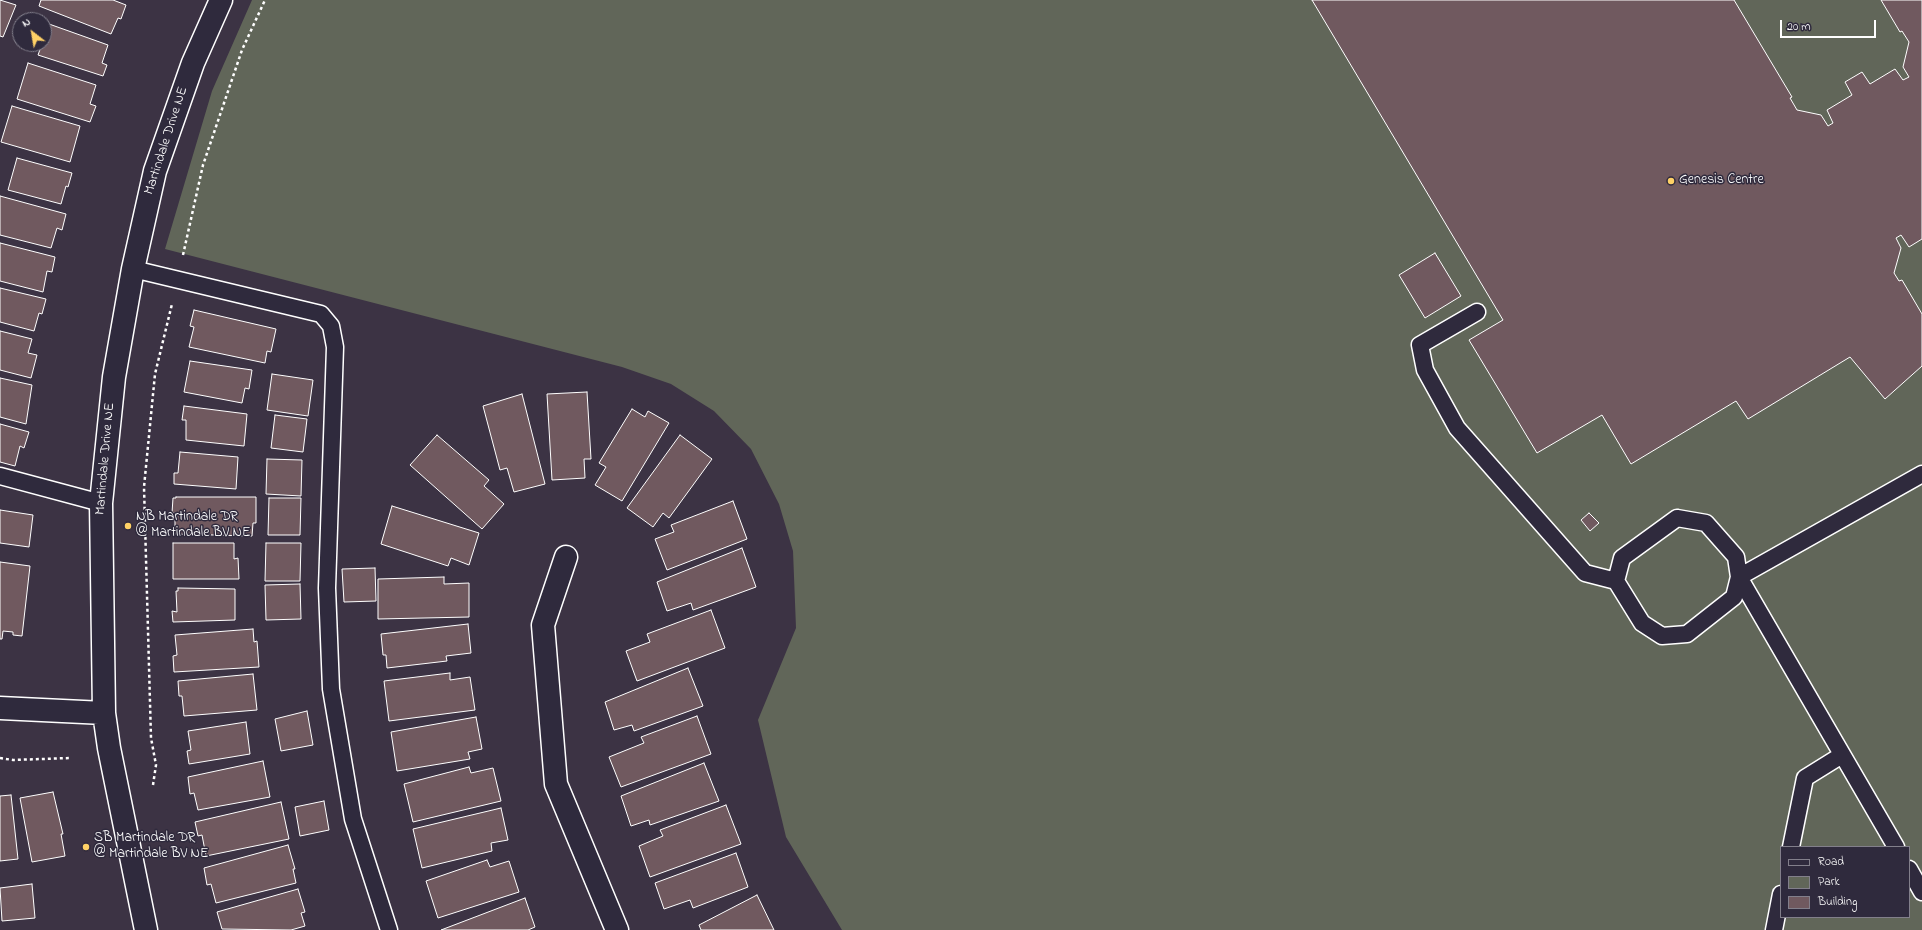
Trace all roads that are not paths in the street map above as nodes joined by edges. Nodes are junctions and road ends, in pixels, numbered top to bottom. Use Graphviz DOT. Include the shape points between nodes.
graph roads {
  1 [pos="221,0"];
  2 [pos="133,269"];
  3 [pos="1477,312"];
  4 [pos="1922,474"];
  5 [pos="0,476"];
  6 [pos="100,503"];
  7 [pos="566,557"];
  8 [pos="1739,577"];
  9 [pos="1616,580"];
  10 [pos="0,708"];
  11 [pos="104,713"];
  12 [pos="1842,755"];
  13 [pos="1791,846"];
  14 [pos="1895,846"];
  15 [pos="1910,871"];
  16 [pos="1922,892"];
  17 [pos="1780,899"];
  18 [pos="146,930"];
  19 [pos="389,930"];
  20 [pos="617,930"];
  21 [pos="1774,930"];
  1 -- 2 [label="street, Martindale Drive NE" via="193,63 155,171"];
  2 -- 6 [label="street, Martindale Drive NE" via="114,377"];
  2 -- 19 [label="lane" via="321,314 331,326 335,347 327,588 331,690 353,819"];
  3 -- 9 [label="lane" via="1420,345 1425,370 1457,428 1585,573"];
  4 -- 8 [label="lane"];
  5 -- 6 [label="lane"];
  6 -- 11 [label="street, Martindale Drive NE"];
  7 -- 20 [label="street" via="543,625 556,784"];
  8 -- 9 [label="lane" via="1734,597 1687,634 1662,636 1642,623"];
  8 -- 9 [label="lane" via="1736,558 1706,523 1677,518 1622,558"];
  8 -- 12 [label="lane"];
  10 -- 11 [label="street"];
  11 -- 18 [label="street, Martindale Drive NE"];
  12 -- 13 [label="lane" via="1805,778"];
  12 -- 14 [label="lane"];
  15 -- 16 [label="lane"];
  17 -- 21 [label="lane"];
}
